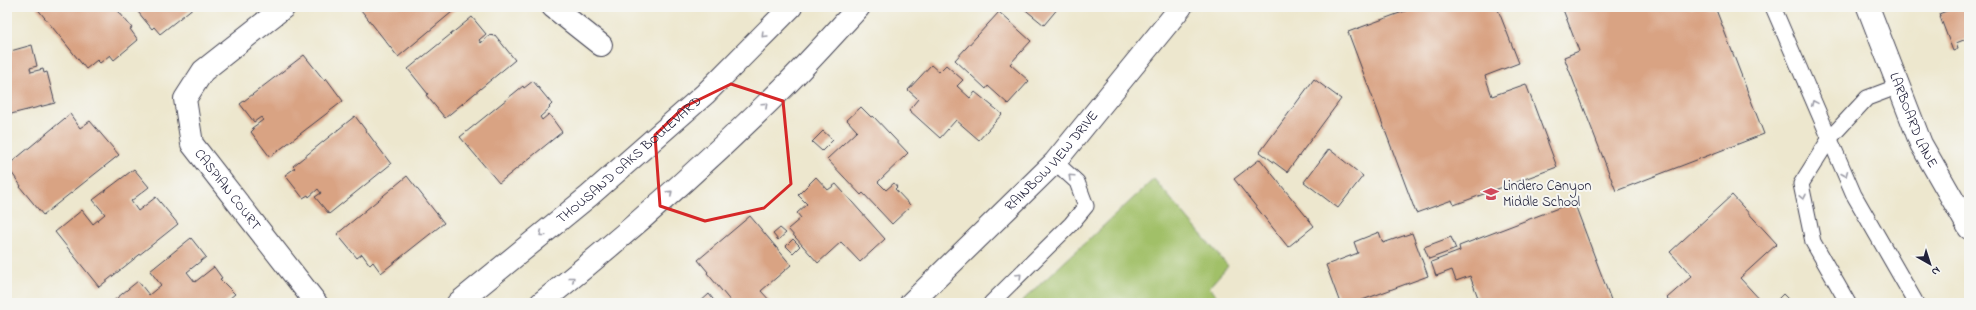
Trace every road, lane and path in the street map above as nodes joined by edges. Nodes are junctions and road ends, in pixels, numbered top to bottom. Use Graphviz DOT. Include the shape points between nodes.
graph roads {
  1 [pos="284,7"];
  2 [pos="553,7"];
  3 [pos="791,7"];
  4 [pos="859,7"];
  5 [pos="1181,7"];
  6 [pos="1773,7"];
  7 [pos="1868,7"];
  8 [pos="602,45"];
  9 [pos="1899,86"];
  10 [pos="1830,138"];
  11 [pos="1055,162"];
  12 [pos="1969,228"];
  13 [pos="316,303"];
  14 [pos="458,303"];
  15 [pos="541,303"];
  16 [pos="911,303"];
  17 [pos="991,303"];
  18 [pos="1848,303"];
  19 [pos="1916,303"];
  1 -- 13 [label="street, CASPIAN COURT" via="203,71 185,99 192,144"];
  2 -- 8 [label="street"];
  3 -- 14 [label="street, THOUSAND OAKS BOULEVARD, one-way" via="705,94 589,196"];
  15 -- 4 [label="street, one-way" via="599,257 697,169 785,86"];
  5 -- 11 [label="street, RAINBOW VIEW DRIVE"];
  10 -- 6 [label="lane, one-way"];
  7 -- 9 [label="street, LARBOARD LANE"];
  9 -- 10 [label="lane" via="1867,98"];
  9 -- 12 [label="street, LARBOARD LANE" via="1921,144"];
  10 -- 18 [label="lane, one-way" via="1801,184 1813,242"];
  10 -- 19 [label="lane, one-way" via="1854,195"];
  11 -- 16 [label="street, RAINBOW VIEW DRIVE"];
  17 -- 11 [label="lane, one-way" via="1086,206 1076,182"];
}
